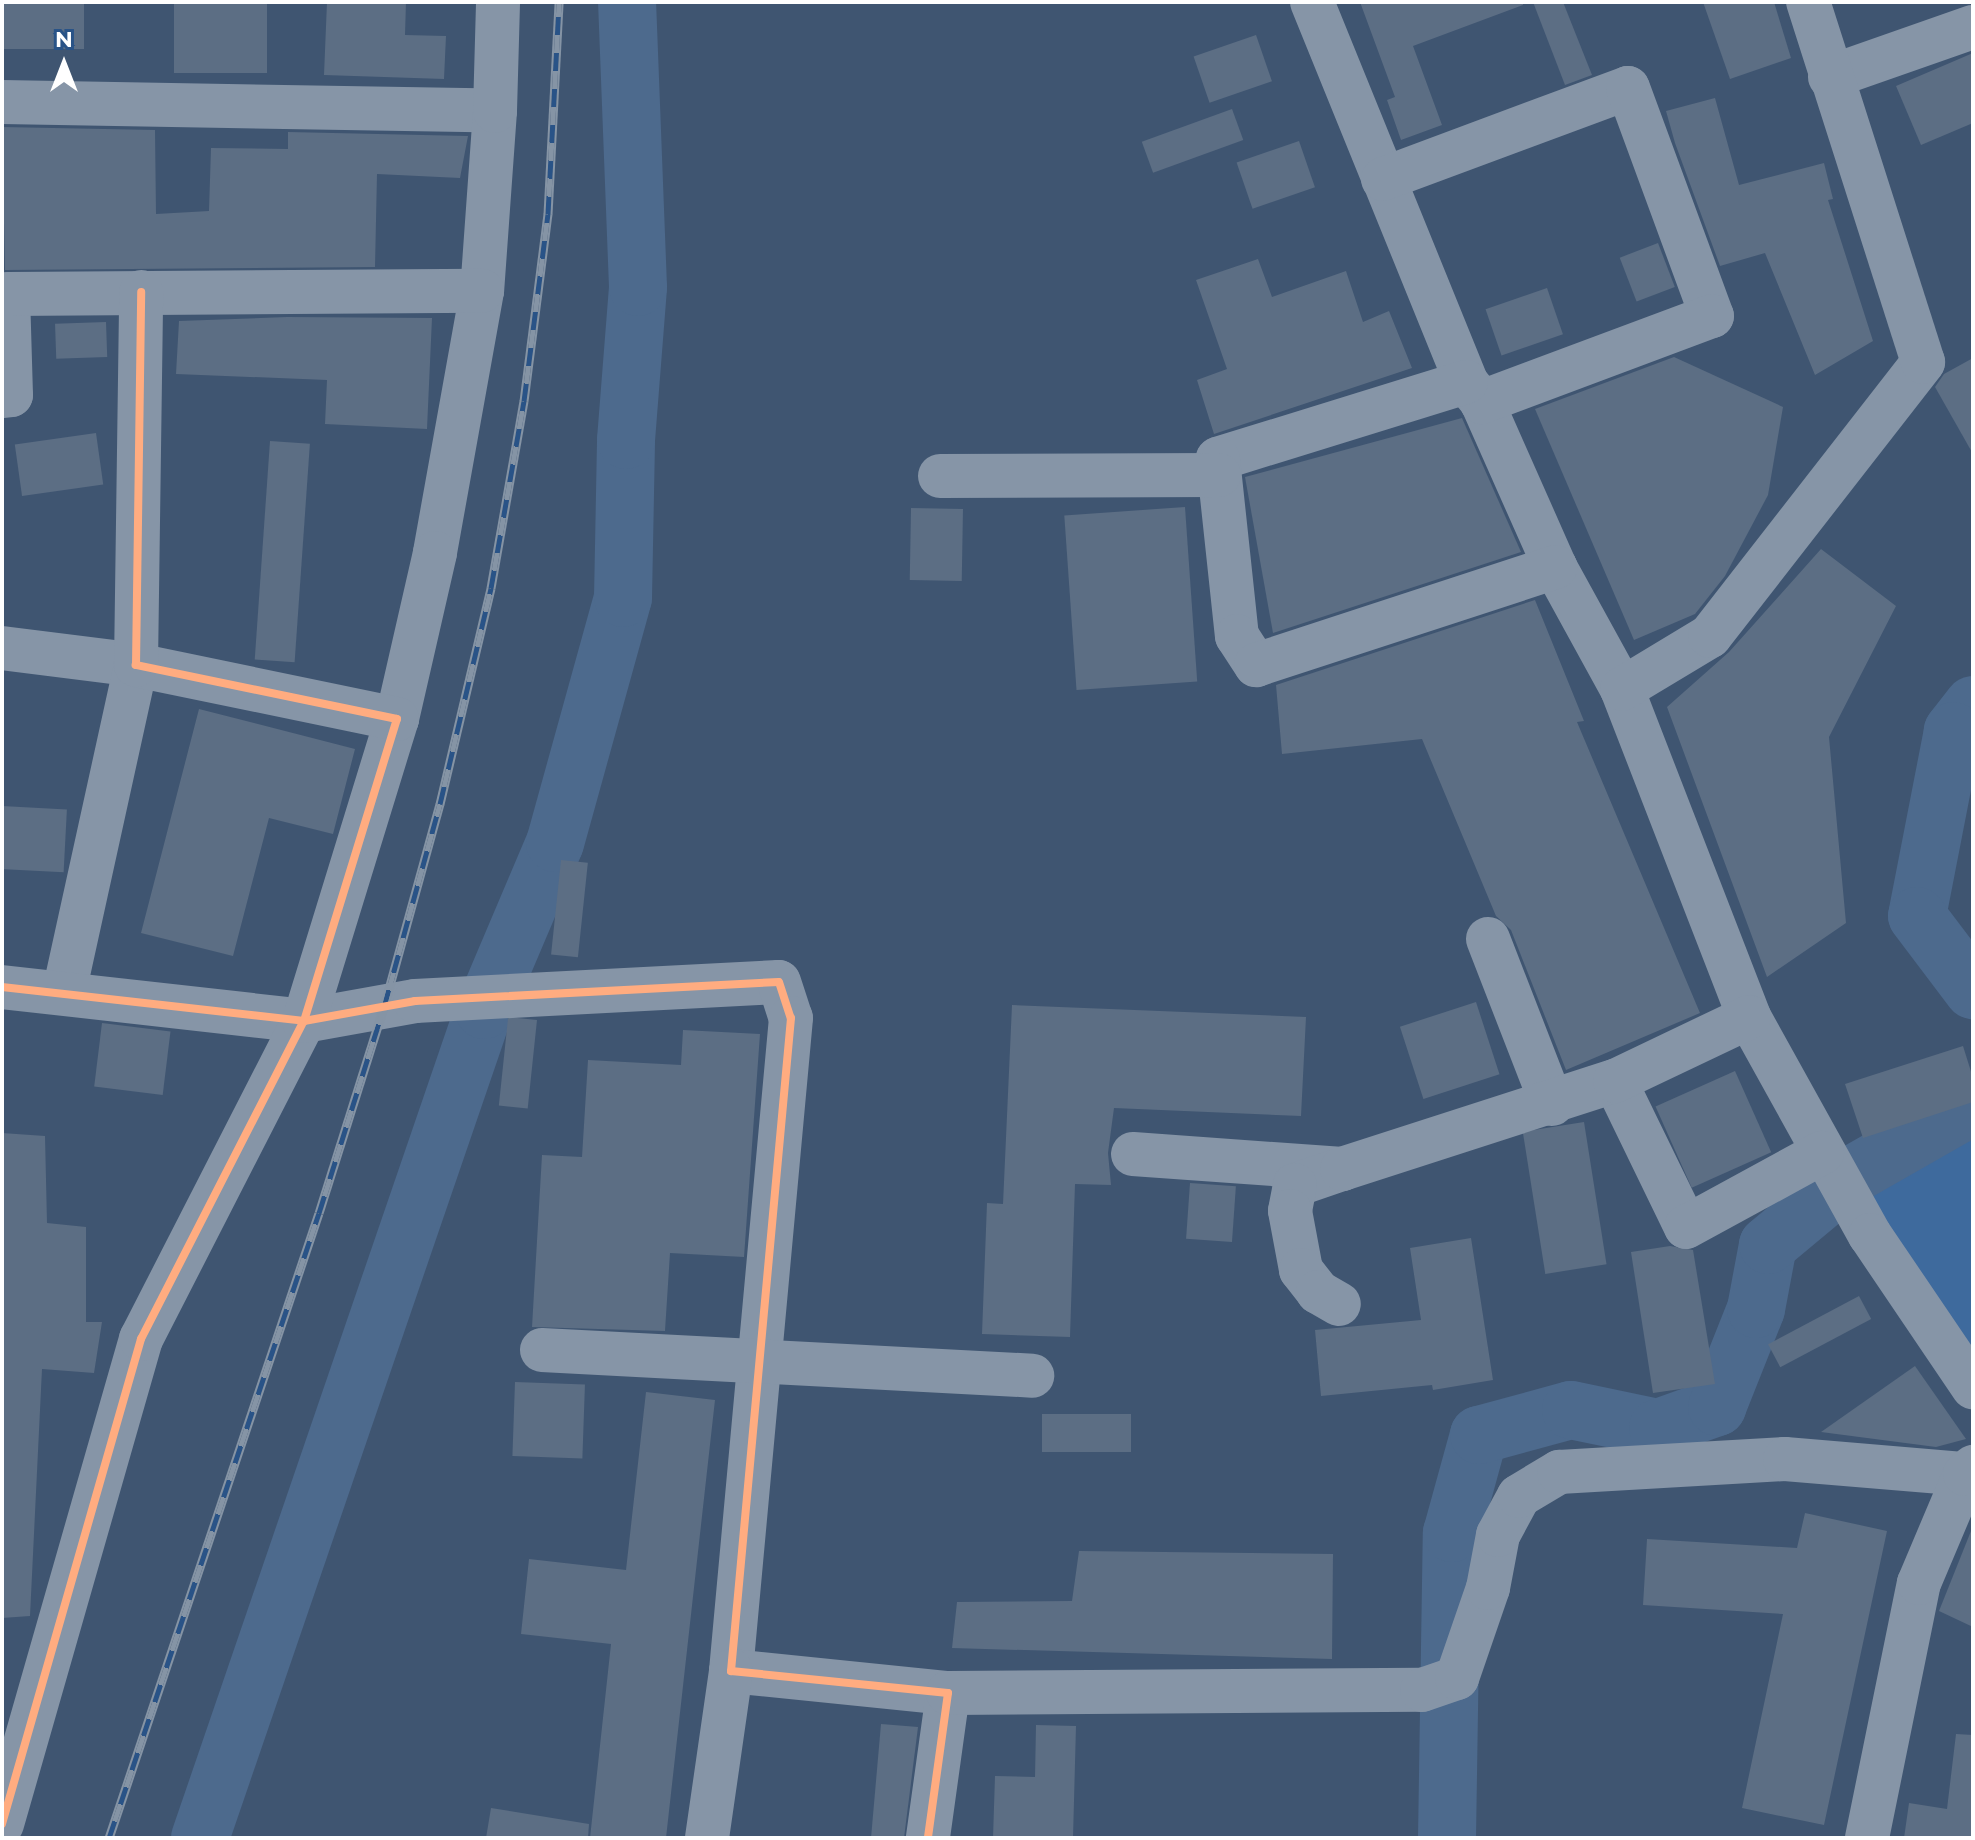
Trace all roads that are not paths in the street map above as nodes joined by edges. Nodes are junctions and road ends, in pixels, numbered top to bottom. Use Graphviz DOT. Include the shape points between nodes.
graph roads {
  1 [pos="498,2"];
  2 [pos="1312,2"];
  3 [pos="1808,2"];
  4 [pos="1973,27"];
  5 [pos="1830,77"];
  6 [pos="2,102"];
  7 [pos="495,111"];
  8 [pos="1383,179"];
  9 [pos="482,291"];
  10 [pos="141,292"];
  11 [pos="1474,392"];
  12 [pos="2,396"];
  13 [pos="1219,475"];
  14 [pos="940,476"];
  15 [pos="1555,567"];
  16 [pos="2,648"];
  17 [pos="136,665"];
  18 [pos="1622,689"];
  19 [pos="397,719"];
  20 [pos="1488,939"];
  21 [pos="2,987"];
  22 [pos="64,992"];
  23 [pos="1749,1017"];
  24 [pos="304,1021"];
  25 [pos="1615,1081"];
  26 [pos="1552,1104"];
  27 [pos="1133,1154"];
  28 [pos="1826,1159"];
  29 [pos="1342,1169"];
  30 [pos="1339,1304"];
  31 [pos="542,1350"];
  32 [pos="760,1359"];
  33 [pos="1032,1376"];
  34 [pos="1973,1387"];
  35 [pos="1969,1470"];
  36 [pos="731,1671"];
  37 [pos="948,1693"];
  38 [pos="2,1824"];
  39 [pos="707,1838"];
  40 [pos="928,1838"];
  41 [pos="1867,1838"];
  1 -- 7 [label="street"];
  2 -- 8 [label="street"];
  3 -- 5 [label="street"];
  4 -- 5 [label="street"];
  5 -- 18 [label="street" via="1923,362 1710,636"];
  6 -- 7 [label="street"];
  7 -- 9 [label="street"];
  8 -- 11 [label="street"];
  8 -- 11 [label="street" via="1628,88 1712,316"];
  9 -- 10 [label="street"];
  9 -- 19 [label="street" via="435,553"];
  10 -- 12 [label="street" via="8,294 11,395"];
  10 -- 17 [label="street"];
  11 -- 13 [label="street" via="1218,459"];
  11 -- 15 [label="street"];
  13 -- 14 [label="street"];
  13 -- 15 [label="street" via="1237,636 1256,665"];
  15 -- 18 [label="street"];
  16 -- 17 [label="street"];
  17 -- 19 [label="street"];
  17 -- 22 [label="street"];
  18 -- 23 [label="street"];
  19 -- 24 [label="street"];
  20 -- 26 [label="street"];
  21 -- 22 [label="street"];
  22 -- 24 [label="street"];
  23 -- 25 [label="street"];
  23 -- 28 [label="street"];
  24 -- 32 [label="street" via="415,1001 779,982 791,1018"];
  24 -- 38 [label="street" via="141,1339"];
  25 -- 26 [label="street"];
  25 -- 28 [label="street" via="1686,1227"];
  26 -- 29 [label="street"];
  27 -- 29 [label="street"];
  28 -- 34 [label="street" via="1870,1235"];
  29 -- 30 [label="street" via="1295,1185 1290,1211 1301,1270 1318,1292"];
  31 -- 32 [label="street"];
  32 -- 33 [label="street"];
  32 -- 36 [label="street"];
  35 -- 37 [label="street" via="1785,1459 1559,1472 1519,1496 1498,1535 1488,1588 1443,1683"];
  35 -- 41 [label="street" via="1919,1583"];
  36 -- 37 [label="street"];
  36 -- 39 [label="street"];
  37 -- 40 [label="street"];
}
